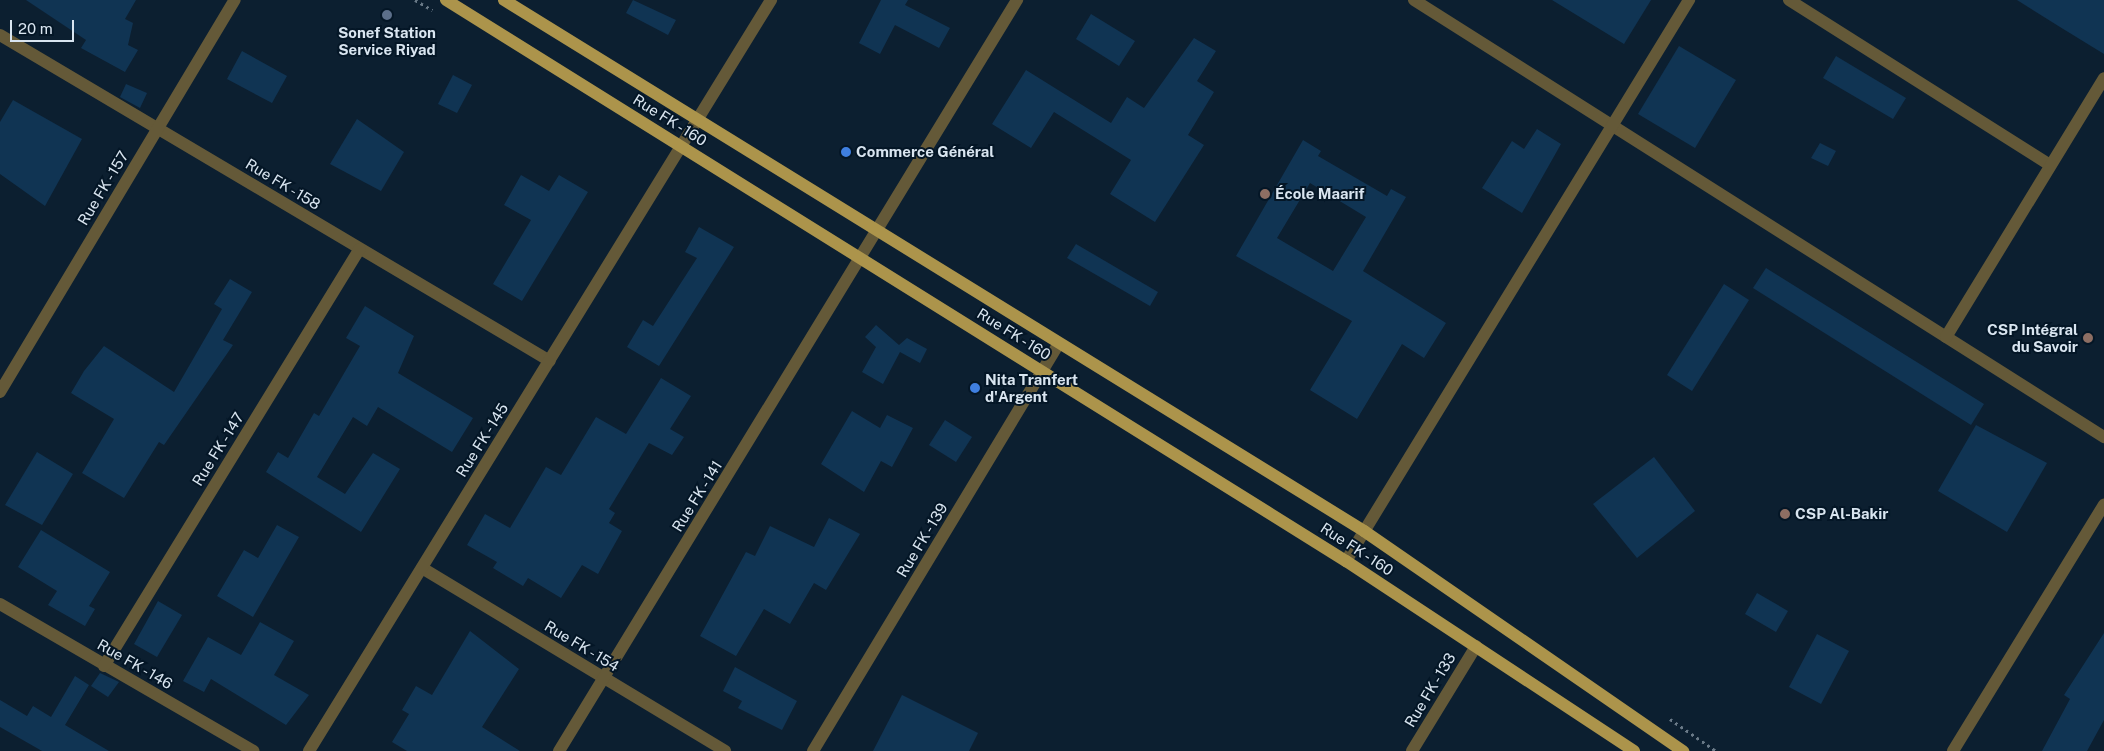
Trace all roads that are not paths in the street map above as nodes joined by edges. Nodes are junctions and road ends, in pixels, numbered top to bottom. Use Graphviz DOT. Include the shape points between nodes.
graph roads {
  1 [pos="234,0"];
  2 [pos="446,0"];
  3 [pos="504,0"];
  4 [pos="771,0"];
  5 [pos="1017,0"];
  6 [pos="1414,0"];
  7 [pos="1689,0"];
  8 [pos="1789,0"];
  9 [pos="2,41"];
  10 [pos="2104,78"];
  11 [pos="700,121"];
  12 [pos="1612,125"];
  13 [pos="158,129"];
  14 [pos="682,147"];
  15 [pos="2050,165"];
  16 [pos="877,232"];
  17 [pos="360,249"];
  18 [pos="862,258"];
  19 [pos="1946,337"];
  20 [pos="1058,345"];
  21 [pos="550,361"];
  22 [pos="1042,371"];
  23 [pos="0,392"];
  24 [pos="2104,437"];
  25 [pos="2104,505"];
  26 [pos="1364,531"];
  27 [pos="1346,561"];
  28 [pos="422,568"];
  29 [pos="0,604"];
  30 [pos="1476,646"];
  31 [pos="104,666"];
  32 [pos="604,678"];
  33 [pos="254,751"];
  34 [pos="309,751"];
  35 [pos="559,751"];
  36 [pos="725,751"];
  37 [pos="814,751"];
  38 [pos="1412,751"];
  39 [pos="1634,751"];
  40 [pos="1683,751"];
  41 [pos="1953,751"];
  1 -- 13 [label="street, Rue FK - 157"];
  2 -- 14 [label="main road, Rue FK - 160"];
  3 -- 11 [label="main road, Rue FK - 160"];
  4 -- 11 [label="street, Rue FK - 145"];
  5 -- 16 [label="street, Rue FK - 141"];
  6 -- 12 [label="street"];
  7 -- 12 [label="street"];
  8 -- 15 [label="street"];
  9 -- 13 [label="street, Rue FK - 158"];
  10 -- 15 [label="street"];
  11 -- 14 [label="street, Rue FK - 145"];
  11 -- 16 [label="main road, Rue FK - 160"];
  12 -- 19 [label="street"];
  12 -- 26 [label="street"];
  13 -- 17 [label="street, Rue FK - 158"];
  13 -- 23 [label="street, Rue FK - 157"];
  14 -- 18 [label="main road, Rue FK - 160"];
  14 -- 21 [label="street, Rue FK - 145"];
  15 -- 19 [label="street"];
  16 -- 18 [label="street, Rue FK - 141"];
  16 -- 20 [label="main road, Rue FK - 160"];
  17 -- 21 [label="street, Rue FK - 158"];
  17 -- 31 [label="street, Rue FK - 147"];
  18 -- 22 [label="main road, Rue FK - 160"];
  18 -- 32 [label="street, Rue FK - 141"];
  19 -- 24 [label="street"];
  20 -- 22 [label="street, Rue FK - 139"];
  20 -- 26 [label="main road, Rue FK - 160"];
  21 -- 28 [label="street, Rue FK - 145"];
  22 -- 27 [label="main road, Rue FK - 160"];
  22 -- 37 [label="street, Rue FK - 139"];
  25 -- 41 [label="street"];
  26 -- 27 [label="street"];
  26 -- 40 [label="main road, Rue FK - 160"];
  27 -- 30 [label="main road, Rue FK - 160"];
  28 -- 32 [label="street, Rue FK - 154"];
  28 -- 34 [label="street, Rue FK - 145"];
  29 -- 31 [label="street, Rue FK - 146"];
  30 -- 38 [label="street, Rue FK - 133"];
  30 -- 39 [label="main road, Rue FK - 160"];
  31 -- 33 [label="street, Rue FK - 146"];
  32 -- 35 [label="street, Rue FK - 141"];
  32 -- 36 [label="street, Rue FK - 154"];
}
